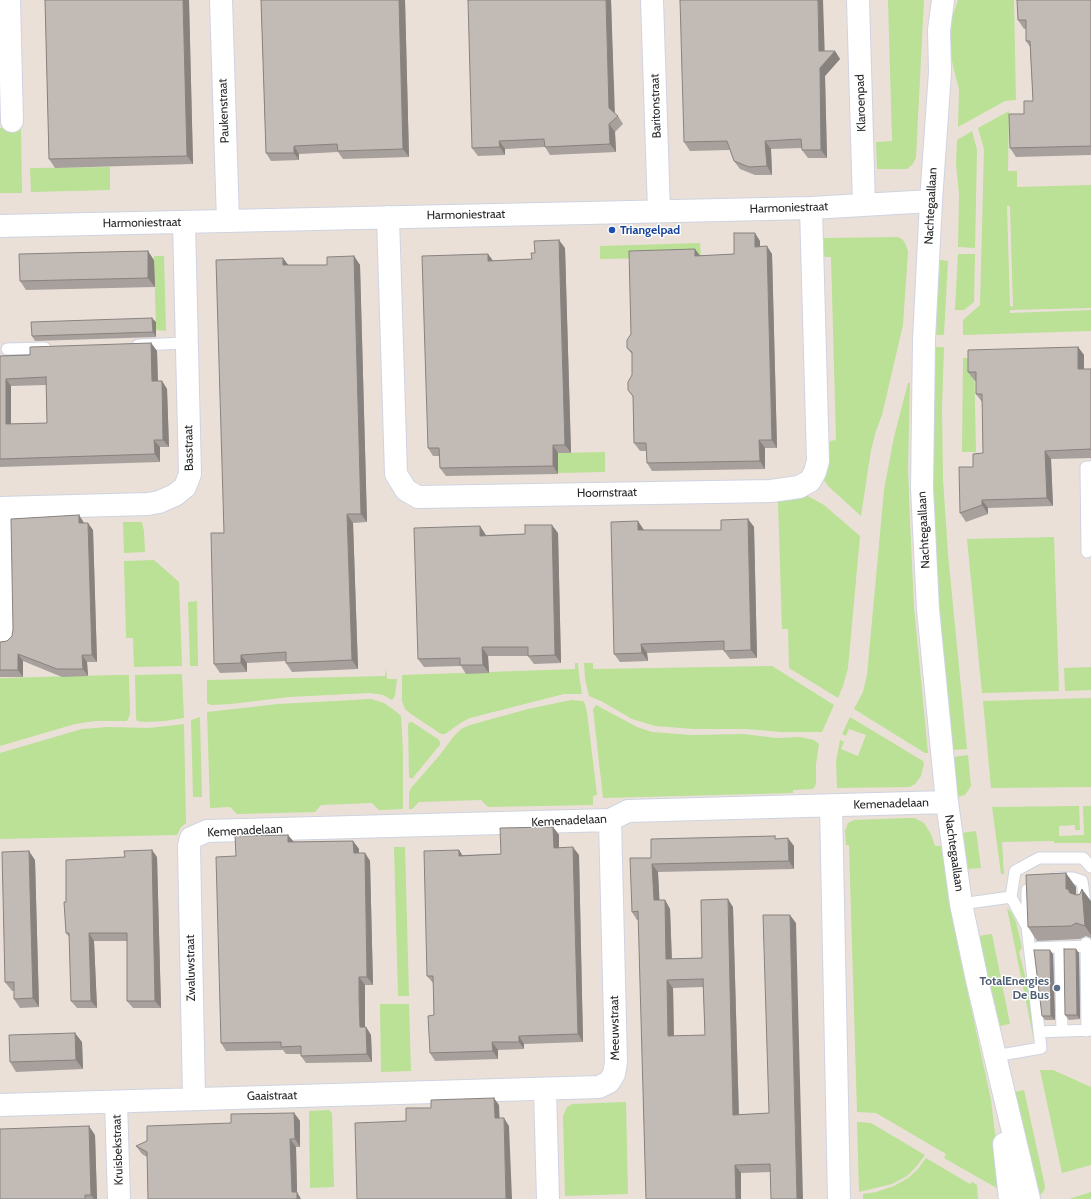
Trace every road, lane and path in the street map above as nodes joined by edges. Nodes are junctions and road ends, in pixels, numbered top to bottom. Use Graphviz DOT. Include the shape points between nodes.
graph roads {
  1 [pos="9,0"];
  2 [pos="221,0"];
  3 [pos="652,0"];
  4 [pos="858,0"];
  5 [pos="943,0"];
  6 [pos="12,120"];
  7 [pos="931,202"];
  8 [pos="864,205"];
  9 [pos="811,208"];
  10 [pos="659,211"];
  11 [pos="388,217"];
  12 [pos="228,221"];
  13 [pos="184,223"];
  14 [pos="0,226"];
  15 [pos="186,343"];
  16 [pos="124,345"];
  17 [pos="54,348"];
  18 [pos="7,349"];
  19 [pos="1091,467"];
  20 [pos="2,508"];
  21 [pos="1087,552"];
  22 [pos="6,637"];
  23 [pos="946,802"];
  24 [pos="831,805"];
  25 [pos="610,820"];
  26 [pos="191,838"];
  27 [pos="1091,866"];
  28 [pos="1043,879"];
  29 [pos="1031,883"];
  30 [pos="1011,897"];
  31 [pos="1085,902"];
  32 [pos="961,904"];
  33 [pos="1027,927"];
  34 [pos="1088,945"];
  35 [pos="1060,947"];
  36 [pos="1030,948"];
  37 [pos="1089,1030"];
  38 [pos="1062,1031"];
  39 [pos="1039,1032"];
  40 [pos="995,1056"];
  41 [pos="545,1089"];
  42 [pos="194,1098"];
  43 [pos="116,1102"];
  44 [pos="0,1105"];
  45 [pos="119,1199"];
  46 [pos="548,1199"];
  47 [pos="839,1199"];
  48 [pos="1010,1199"];
  49 [pos="1029,1199"];
  1 -- 6 [label="street"];
  2 -- 12 [label="street, Paukenstraat"];
  3 -- 10 [label="street, Baritonstraat"];
  4 -- 8 [label="street, Klaroenpad"];
  5 -- 7 [label="street, Nachtegaallaan" via="939,30 940,72"];
  7 -- 8 [label="street, Harmoniestraat"];
  7 -- 23 [label="street, Nachtegaallaan" via="924,340 922,488 928,608"];
  8 -- 9 [label="street, Harmoniestraat"];
  9 -- 10 [label="street, Harmoniestraat"];
  9 -- 11 [label="street, Hoornstraat" via="818,461 810,481 771,491 418,497 406,490 396,474"];
  10 -- 11 [label="street, Harmoniestraat"];
  11 -- 12 [label="street, Harmoniestraat"];
  12 -- 13 [label="street, Harmoniestraat"];
  13 -- 14 [label="street, Harmoniestraat"];
  13 -- 15 [label="street, Basstraat"];
  15 -- 16 [label="lane"];
  15 -- 20 [label="street, Basstraat" via="190,474 185,486 175,495 148,504"];
  17 -- 18 [label="lane"];
  19 -- 21 [label="lane" via="1086,467"];
  20 -- 22 [label="street, Basstraat"];
  23 -- 24 [label="street, Kemenadelaan"];
  23 -- 32 [label="street, Nachtegaallaan"];
  24 -- 25 [label="street, Kemenadelaan" via="628,811"];
  24 -- 47 [label="street"];
  25 -- 26 [label="street, Kemenadelaan" via="206,832"];
  25 -- 41 [label="street, Meeuwstraat" via="616,1062 614,1074 609,1082 598,1087"];
  26 -- 42 [label="street, Zwaluwstraat" via="189,846"];
  27 -- 30 [label="lane" via="1082,858 1039,858 1015,871"];
  28 -- 31 [label="lane" via="1073,878 1082,881"];
  29 -- 33 [label="lane" via="1026,886"];
  30 -- 32 [label="lane"];
  30 -- 33 [label="lane"];
  32 -- 40 [label="street, Nachtegaallaan"];
  33 -- 36 [label="lane"];
  34 -- 35 [label="lane"];
  34 -- 37 [label="lane"];
  35 -- 36 [label="lane"];
  35 -- 38 [label="lane"];
  36 -- 39 [label="lane"];
  37 -- 38 [label="lane"];
  38 -- 39 [label="lane"];
  39 -- 40 [label="lane" via="1041,1048"];
  40 -- 48 [label="street, Nachtegaallaan"];
  40 -- 49 [label="street, Nachtegaallaan"];
  41 -- 42 [label="street, Gaaistraat"];
  41 -- 46 [label="street"];
  42 -- 43 [label="street, Gaaistraat"];
  43 -- 44 [label="street, Gaaistraat"];
  43 -- 45 [label="street, Kruisbekstraat"];
}
